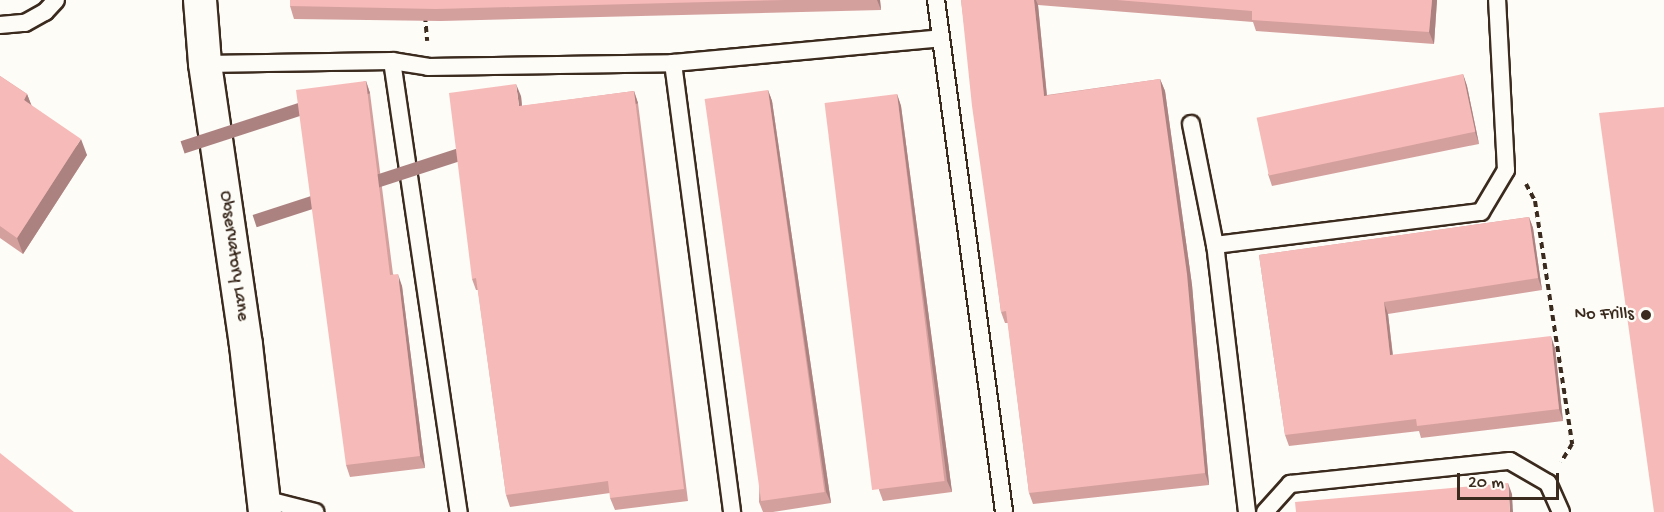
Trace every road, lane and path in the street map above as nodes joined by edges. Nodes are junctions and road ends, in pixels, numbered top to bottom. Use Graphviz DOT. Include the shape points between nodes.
graph roads {
  1 [pos="56,0"];
  2 [pos="200,0"];
  3 [pos="936,0"];
  4 [pos="1497,0"];
  5 [pos="425,11"];
  6 [pos="0,25"];
  7 [pos="941,38"];
  8 [pos="392,61"];
  9 [pos="673,63"];
  10 [pos="205,64"];
  11 [pos="428,67"];
  12 [pos="1191,124"];
  13 [pos="1505,140"];
  14 [pos="1215,245"];
  15 [pos="1548,483"];
  16 [pos="264,506"];
  17 [pos="315,512"];
  18 [pos="459,512"];
  19 [pos="732,512"];
  20 [pos="1004,512"];
  21 [pos="1247,512"];
  22 [pos="1265,512"];
  23 [pos="1561,512"];
  1 -- 6 [label="lane" via="45,12 25,23"];
  2 -- 10 [label="street, Observatory Lane"];
  3 -- 7 [label="lane"];
  4 -- 13 [label="lane"];
  5 -- 11 [label="path"];
  7 -- 9 [label="lane"];
  7 -- 20 [label="lane"];
  8 -- 10 [label="lane"];
  8 -- 11 [label="lane"];
  8 -- 18 [label="lane"];
  9 -- 11 [label="lane"];
  9 -- 19 [label="lane"];
  10 -- 16 [label="street, Observatory Lane" via="246,345"];
  12 -- 14 [label="lane"];
  13 -- 14 [label="lane" via="1506,170 1481,212"];
  13 -- 15 [label="path" via="1535,201 1572,444"];
  14 -- 21 [label="lane"];
  15 -- 22 [label="lane" via="1510,461 1498,462 1290,484"];
  15 -- 23 [label="lane"];
  16 -- 17 [label="lane"];
}
